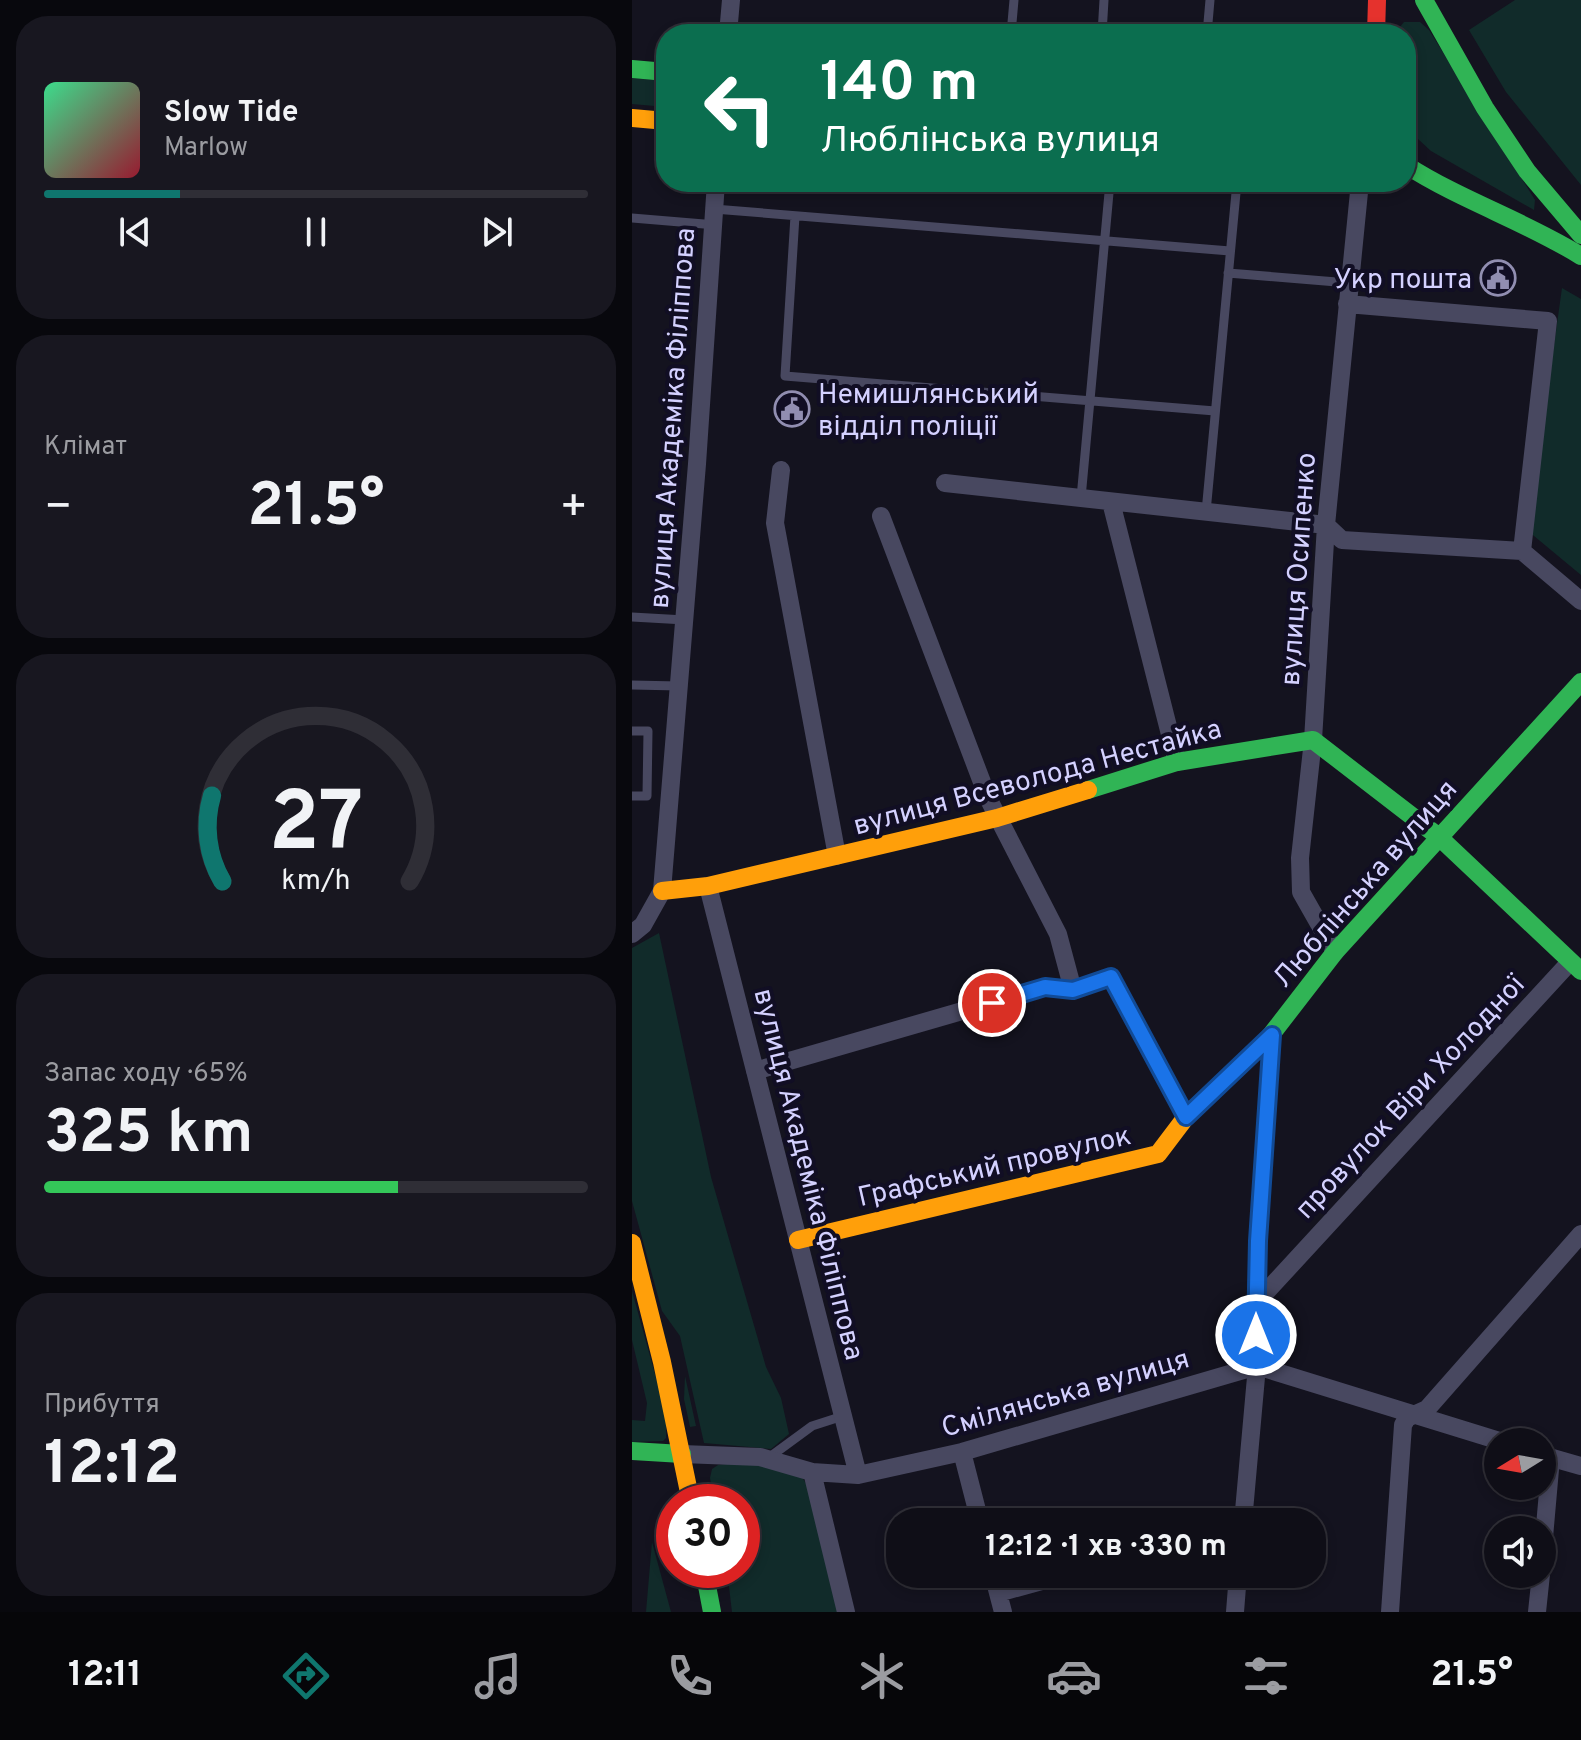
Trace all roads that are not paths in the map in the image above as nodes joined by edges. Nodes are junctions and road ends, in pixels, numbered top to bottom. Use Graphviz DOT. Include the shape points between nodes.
graph roads {
  1 [pos="731,0"];
  2 [pos="1014,0"];
  3 [pos="1104,0"];
  4 [pos="1210,0"];
  5 [pos="1377,0"];
  6 [pos="1424,0"];
  7 [pos="729,24"];
  8 [pos="1012,24"];
  9 [pos="1103,24"];
  10 [pos="1208,24"];
  11 [pos="1376,24"];
  12 [pos="632,69"];
  13 [pos="656,71"];
  14 [pos="632,118"];
  15 [pos="656,120"];
  16 [pos="1416,171"];
  17 [pos="1416,184"];
  18 [pos="1439,186"];
  19 [pos="716,192"];
  20 [pos="1109,192"];
  21 [pos="1236,192"];
  22 [pos="1359,192"];
  23 [pos="795,216"];
  24 [pos="632,218"];
  25 [pos="716,220"];
  26 [pos="1581,235"];
  27 [pos="1105,240"];
  28 [pos="1230,251"];
  29 [pos="1581,256"];
  30 [pos="1228,273"];
  31 [pos="1349,283"];
  32 [pos="1347,304"];
  33 [pos="1091,401"];
  34 [pos="1215,411"];
  35 [pos="781,470"];
  36 [pos="945,483"];
  37 [pos="1081,498"];
  38 [pos="1111,502"];
  39 [pos="1206,512"];
  40 [pos="881,516"];
  41 [pos="1326,525"];
  42 [pos="1522,551"];
  43 [pos="1581,601"];
  44 [pos="632,617"];
  45 [pos="685,620"];
  46 [pos="1581,682"];
  47 [pos="632,685"];
  48 [pos="679,686"];
  49 [pos="632,731"];
  50 [pos="1313,740"];
  51 [pos="1177,762"];
  52 [pos="632,796"];
  53 [pos="997,818"];
  54 [pos="1439,837"];
  55 [pos="837,856"];
  56 [pos="708,886"];
  57 [pos="662,891"];
  58 [pos="632,934"];
  59 [pos="1335,952"];
  60 [pos="1576,967"];
  61 [pos="1073,990"];
  62 [pos="1272,1035"];
  63 [pos="755,1071"];
  64 [pos="1186,1117"];
  65 [pos="1581,1234"];
  66 [pos="798,1240"];
  67 [pos="632,1243"];
  68 [pos="1256,1303"];
  69 [pos="1257,1366"];
  70 [pos="1418,1415"];
  71 [pos="843,1416"];
  72 [pos="1484,1436"];
  73 [pos="632,1451"];
  74 [pos="962,1452"];
  75 [pos="682,1454"];
  76 [pos="767,1459"];
  77 [pos="1556,1459"];
  78 [pos="1581,1466"];
  79 [pos="812,1472"];
  80 [pos="858,1475"];
  81 [pos="688,1484"];
  82 [pos="976,1508"];
  83 [pos="1244,1508"];
  84 [pos="707,1588"];
  85 [pos="997,1588"];
  86 [pos="1016,1588"];
  87 [pos="1237,1588"];
  88 [pos="1540,1588"];
  89 [pos="998,1593"];
  90 [pos="712,1612"];
  91 [pos="846,1612"];
  92 [pos="1003,1612"];
  93 [pos="1235,1612"];
  94 [pos="1390,1612"];
  95 [pos="1537,1612"];
  1 -- 7 [label="street"];
  2 -- 8 [label="lane"];
  3 -- 9 [label="lane"];
  4 -- 10 [label="lane"];
  5 -- 11 [label="street"];
  6 -- 26 [label="street" via="1527,171"];
  12 -- 13 [label="street"];
  14 -- 15 [label="street"];
  16 -- 18 [label="street"];
  17 -- 18 [label="street"];
  18 -- 29 [label="street" via="1546,234"];
  19 -- 25 [label="street, вулиця Академіка Філіппова"];
  20 -- 27 [label="lane"];
  21 -- 28 [label="lane"];
  22 -- 31 [label="street, вулиця Осипенко"];
  23 -- 25 [label="lane"];
  23 -- 27 [label="lane"];
  23 -- 33 [label="lane" via="785,376"];
  24 -- 25 [label="lane"];
  25 -- 45 [label="street, вулиця Академіка Філіппова"];
  27 -- 28 [label="lane"];
  27 -- 33 [label="lane"];
  28 -- 30 [label="lane"];
  30 -- 31 [label="lane"];
  30 -- 34 [label="lane"];
  31 -- 32 [label="street, вулиця Осипенко"];
  32 -- 41 [label="street, вулиця Осипенко"];
  32 -- 42 [label="street" via="1548,321"];
  33 -- 34 [label="lane"];
  33 -- 37 [label="lane"];
  34 -- 39 [label="lane"];
  35 -- 55 [label="street" via="775,523"];
  36 -- 37 [label="street"];
  37 -- 38 [label="street"];
  38 -- 39 [label="street"];
  38 -- 51 [label="street"];
  39 -- 41 [label="street"];
  40 -- 53 [label="street"];
  41 -- 42 [label="street" via="1342,540"];
  41 -- 50 [label="street, вулиця Осипенко"];
  42 -- 43 [label="street"];
  44 -- 45 [label="lane"];
  45 -- 48 [label="street, вулиця Академіка Філіппова"];
  46 -- 54 [label="street, Люблінська вулиця"];
  47 -- 48 [label="lane"];
  48 -- 57 [label="street, вулиця Академіка Філіппова"];
  49 -- 52 [label="lane" via="648,731 647,796"];
  50 -- 51 [label="street, вулиця Всеволода Нестайка"];
  50 -- 54 [label="street"];
  50 -- 59 [label="street, вулиця Осипенко" via="1301,892"];
  51 -- 53 [label="street, вулиця Всеволода Нестайка"];
  53 -- 55 [label="street, вулиця Всеволода Нестайка"];
  53 -- 61 [label="street" via="1058,934"];
  54 -- 59 [label="street, Люблінська вулиця"];
  54 -- 60 [label="street"];
  55 -- 56 [label="street, вулиця Всеволода Нестайка"];
  56 -- 57 [label="street, вулиця Всеволода Нестайка"];
  56 -- 63 [label="street, вулиця Академіка Філіппова"];
  57 -- 58 [label="street, вулиця Академіка Філіппова"];
  59 -- 62 [label="street, Люблінська вулиця"];
  60 -- 68 [label="street, провулок Віри Холодної"];
  61 -- 63 [label="street" via="1045,987"];
  61 -- 64 [label="street" via="1111,977"];
  62 -- 64 [label="street, Люблінська вулиця"];
  62 -- 68 [label="street"];
  63 -- 66 [label="street, вулиця Академіка Філіппова"];
  64 -- 66 [label="street, Графський провулок" via="1158,1154"];
  65 -- 70 [label="street"];
  66 -- 71 [label="street, вулиця Академіка Філіппова"];
  67 -- 75 [label="street"];
  68 -- 69 [label="street"];
  69 -- 70 [label="street"];
  69 -- 74 [label="street, Смілянська вулиця"];
  69 -- 83 [label="street"];
  70 -- 72 [label="street"];
  70 -- 94 [label="street" via="1403,1425"];
  71 -- 76 [label="lane" via="812,1426"];
  71 -- 80 [label="street, вулиця Академіка Філіппова"];
  73 -- 75 [label="street"];
  74 -- 80 [label="street, Смілянська вулиця"];
  74 -- 82 [label="street"];
  75 -- 76 [label="street, Смілянська вулиця"];
  75 -- 81 [label="street"];
  76 -- 79 [label="street, Смілянська вулиця"];
  77 -- 78 [label="street"];
  79 -- 80 [label="street, Смілянська вулиця"];
  79 -- 91 [label="street"];
  84 -- 90 [label="street"];
  85 -- 89 [label="street"];
  86 -- 89 [label="street"];
  87 -- 93 [label="street"];
  88 -- 95 [label="street"];
  89 -- 92 [label="street"];
}
